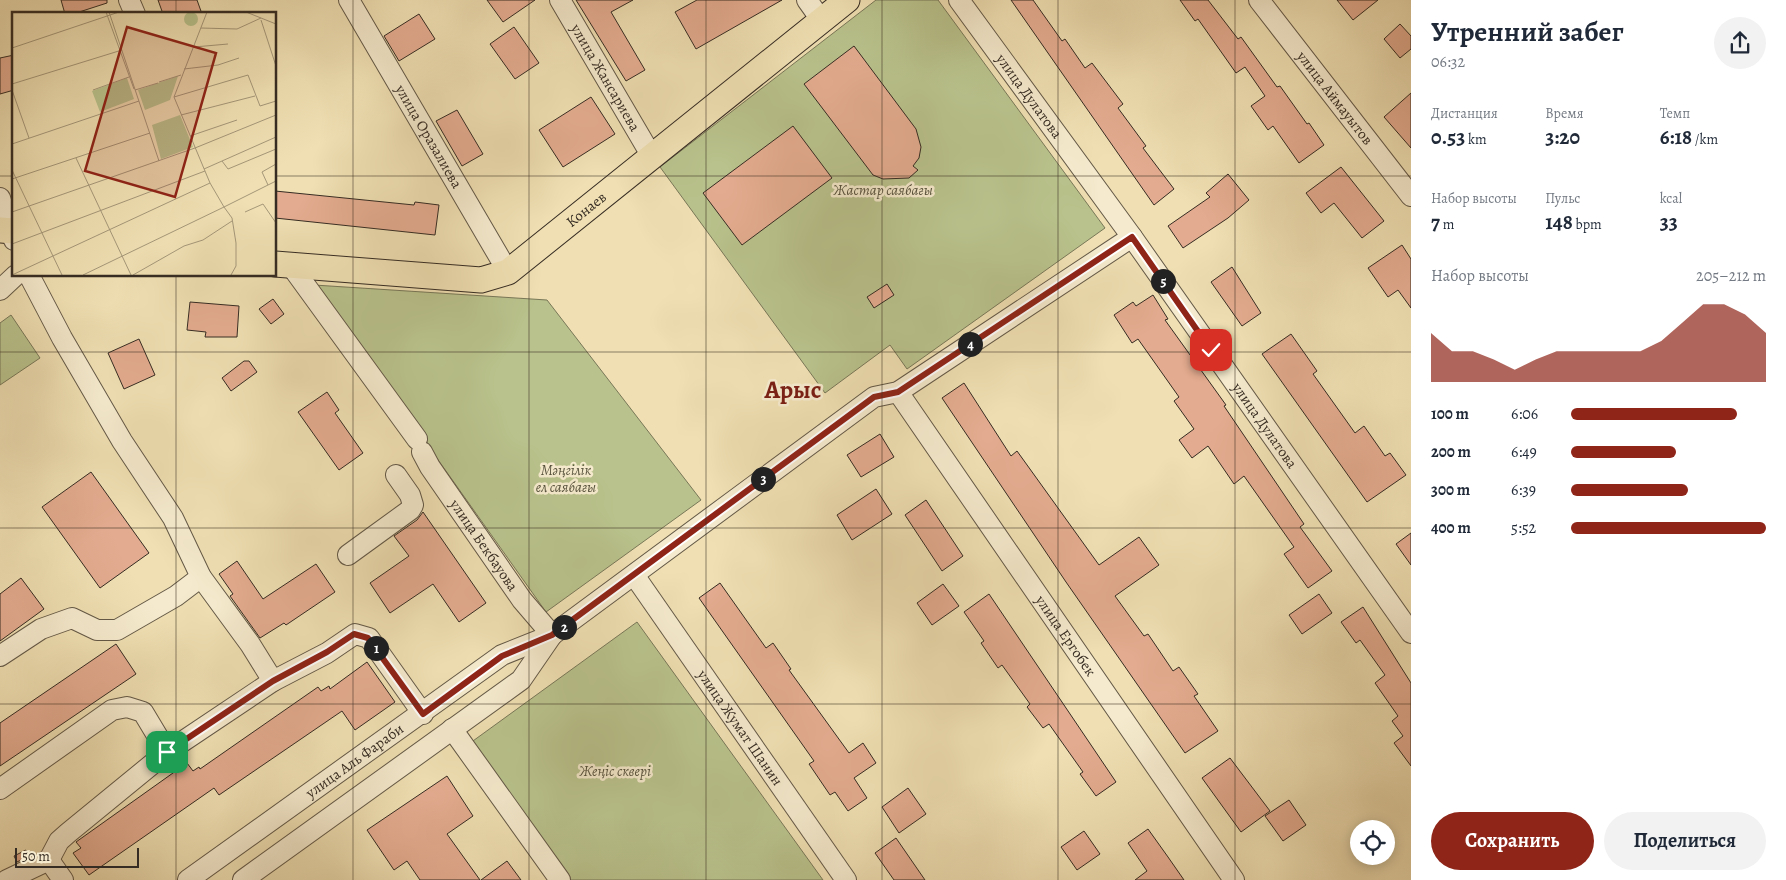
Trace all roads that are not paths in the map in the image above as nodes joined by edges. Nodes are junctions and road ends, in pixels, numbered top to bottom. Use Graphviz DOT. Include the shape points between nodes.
graph roads {
  1 [pos="129,0"];
  2 [pos="350,0"];
  3 [pos="560,0"];
  4 [pos="807,0"];
  5 [pos="847,0"];
  6 [pos="959,0"];
  7 [pos="1259,0"];
  8 [pos="133,12"];
  9 [pos="822,21"];
  10 [pos="651,156"];
  11 [pos="1411,196"];
  12 [pos="0,198"];
  13 [pos="9,233"];
  14 [pos="1132,237"];
  15 [pos="284,266"];
  16 [pos="508,272"];
  17 [pos="15,276"];
  18 [pos="30,276"];
  19 [pos="0,290"];
  20 [pos="898,392"];
  21 [pos="423,453"];
  22 [pos="348,555"];
  23 [pos="634,575"];
  24 [pos="201,577"];
  25 [pos="1411,633"];
  26 [pos="552,635"];
  27 [pos="0,656"];
  28 [pos="273,681"];
  29 [pos="423,714"];
  30 [pos="452,729"];
  31 [pos="167,752"];
  32 [pos="0,789"];
  33 [pos="218,859"];
  34 [pos="49,860"];
  35 [pos="7,880"];
  36 [pos="63,880"];
  37 [pos="188,880"];
  38 [pos="233,880"];
  39 [pos="243,880"];
  40 [pos="560,880"];
  41 [pos="846,880"];
  42 [pos="1234,880"];
  1 -- 8 [label="street"];
  2 -- 16 [label="street, улица Оразалиева"];
  3 -- 10 [label="street, улица Жансариева"];
  4 -- 9 [label="street"];
  5 -- 9 [label="main road, Конаев"];
  6 -- 14 [label="street, улица Дулатова"];
  7 -- 11 [label="street, улица Аймауытов"];
  9 -- 10 [label="main road, Конаев"];
  10 -- 16 [label="main road, Конаев"];
  12 -- 13 [label="street"];
  14 -- 20 [label="street, улица Аль Фараби"];
  14 -- 25 [label="street, улица Дулатова"];
  15 -- 16 [label="main road, Конаев" via="481,280"];
  15 -- 21 [label="street, улица Бекбауова"];
  17 -- 19 [label="street"];
  18 -- 24 [label="street" via="122,440 173,518"];
  20 -- 23 [label="street, улица Аль Фараби" via="874,397"];
  20 -- 42 [label="street, улица Ергобек"];
  21 -- 22 [label="street" via="400,480 412,500 410,510"];
  21 -- 26 [label="street, улица Бекбауова" via="522,600"];
  23 -- 26 [label="street, улица Аль Фараби"];
  23 -- 41 [label="street, улица Жумат Шанин"];
  24 -- 27 [label="street" via="176,596 117,630 97,630 72,618 41,629"];
  24 -- 28 [label="street"];
  26 -- 29 [label="street, улица Аль Фараби" via="502,656"];
  26 -- 30 [label="street, улица Аль Фараби" via="521,680"];
  28 -- 29 [label="street" via="354,634 368,638"];
  28 -- 31 [label="street"];
  29 -- 33 [label="street, улица Аль Фараби"];
  30 -- 39 [label="street, улица Аль Фараби"];
  30 -- 40 [label="street"];
  31 -- 32 [label="street" via="143,712 127,707 112,710"];
  31 -- 34 [label="street" via="59,841"];
  33 -- 37 [label="street, улица Аль Фараби"];
  33 -- 38 [label="street"];
  34 -- 35 [label="street"];
  34 -- 36 [label="street"];
}
